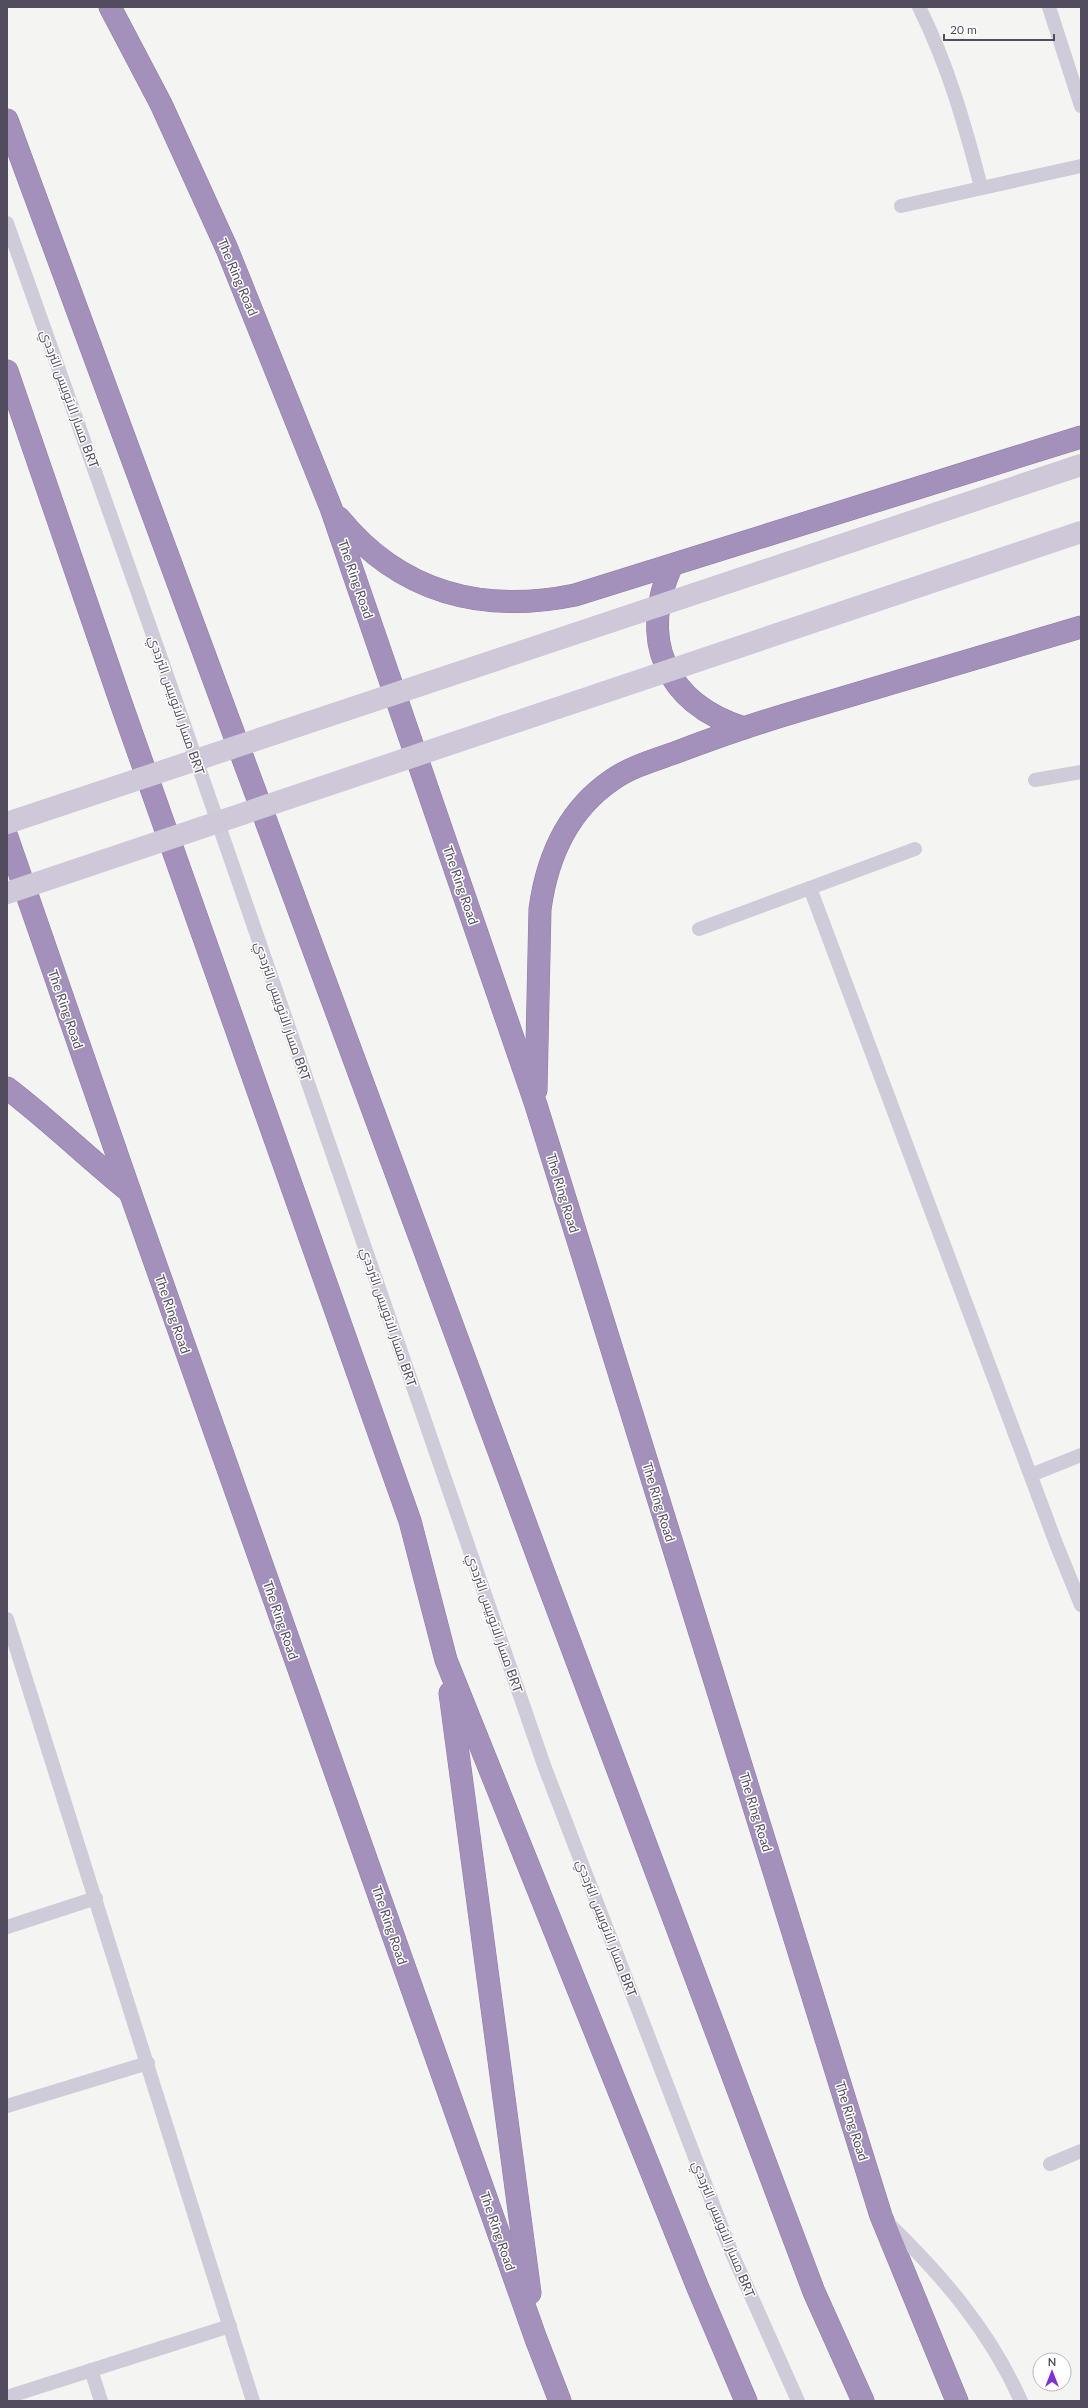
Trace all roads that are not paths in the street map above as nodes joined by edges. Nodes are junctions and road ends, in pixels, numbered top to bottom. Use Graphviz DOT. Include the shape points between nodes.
graph roads {
  1 [pos="110,7"];
  2 [pos="919,7"];
  3 [pos="1049,7"];
  4 [pos="1081,106"];
  5 [pos="7,120"];
  6 [pos="1081,166"];
  7 [pos="981,187"];
  8 [pos="901,206"];
  9 [pos="7,223"];
  10 [pos="7,371"];
  11 [pos="1081,437"];
  12 [pos="1081,465"];
  13 [pos="331,508"];
  14 [pos="1081,532"];
  15 [pos="672,565"];
  16 [pos="1081,627"];
  17 [pos="744,728"];
  18 [pos="1081,772"];
  19 [pos="1035,780"];
  20 [pos="7,823"];
  21 [pos="7,837"];
  22 [pos="915,849"];
  23 [pos="810,888"];
  24 [pos="7,893"];
  25 [pos="699,929"];
  26 [pos="7,1088"];
  27 [pos="536,1105"];
  28 [pos="130,1192"];
  29 [pos="1081,1455"];
  30 [pos="1031,1475"];
  31 [pos="1081,1605"];
  32 [pos="7,1619"];
  33 [pos="446,1660"];
  34 [pos="96,1898"];
  35 [pos="7,1927"];
  36 [pos="148,2063"];
  37 [pos="7,2106"];
  38 [pos="1081,2151"];
  39 [pos="1050,2164"];
  40 [pos="881,2216"];
  41 [pos="230,2326"];
  42 [pos="536,2339"];
  43 [pos="91,2370"];
  44 [pos="7,2397"];
  45 [pos="101,2401"];
  46 [pos="253,2401"];
  47 [pos="560,2401"];
  48 [pos="746,2401"];
  49 [pos="798,2401"];
  50 [pos="863,2401"];
  51 [pos="957,2401"];
  52 [pos="1021,2401"];
  1 -- 13 [label="highway, The Ring Road" via="161,104 227,250"];
  2 -- 7 [label="lane" via="951,81"];
  3 -- 4 [label="lane"];
  5 -- 50 [label="highway" via="547,1583 814,2292"];
  6 -- 7 [label="lane"];
  7 -- 8 [label="lane"];
  9 -- 49 [label="lane, مسار الاتوبيس الترددي BRT" via="162,658 545,1768 731,2251"];
  10 -- 33 [label="highway" via="410,1521"];
  11 -- 15 [label="highway"];
  12 -- 20 [label="main road, bridge"];
  13 -- 15 [label="highway" via="352,533 404,574 434,588 466,597 520,603 548,600 575,595"];
  13 -- 27 [label="highway, The Ring Road"];
  14 -- 24 [label="main road, bridge"];
  15 -- 17 [label="highway" via="663,586 658,608 662,654 671,675 690,699 702,709 722,721"];
  16 -- 17 [label="highway"];
  17 -- 27 [label="highway" via="634,767 612,780 592,796 575,815 562,837 551,859 540,909"];
  18 -- 19 [label="lane"];
  21 -- 28 [label="highway, The Ring Road"];
  22 -- 23 [label="lane"];
  23 -- 25 [label="lane"];
  23 -- 30 [label="lane"];
  26 -- 28 [label="highway" via="39,1112 68,1141"];
  27 -- 40 [label="highway, The Ring Road"];
  28 -- 42 [label="highway, The Ring Road"];
  29 -- 30 [label="lane"];
  30 -- 31 [label="lane"];
  32 -- 34 [label="lane"];
  33 -- 42 [label="highway"];
  33 -- 48 [label="highway" via="698,2288"];
  34 -- 35 [label="lane"];
  34 -- 36 [label="lane"];
  36 -- 37 [label="lane"];
  36 -- 41 [label="lane"];
  38 -- 39 [label="lane"];
  40 -- 51 [label="highway, The Ring Road"];
  40 -- 52 [label="lane" via="946,2281 998,2356"];
  41 -- 43 [label="lane"];
  41 -- 46 [label="lane"];
  42 -- 47 [label="highway, The Ring Road"];
  43 -- 44 [label="lane"];
  43 -- 45 [label="lane"];
}
